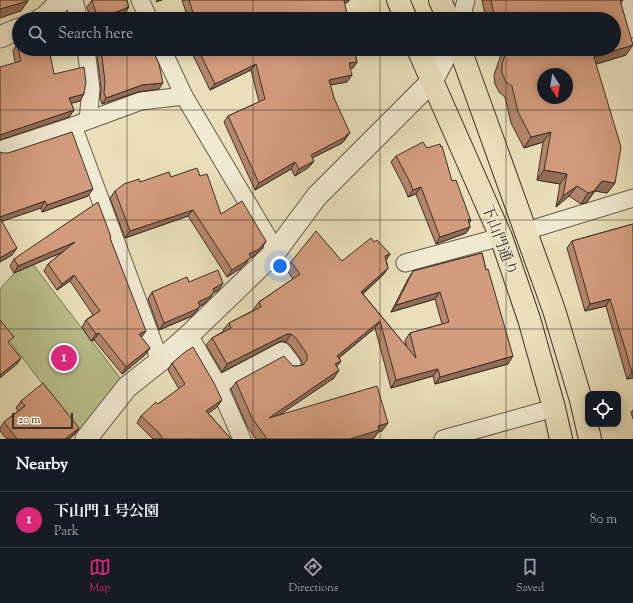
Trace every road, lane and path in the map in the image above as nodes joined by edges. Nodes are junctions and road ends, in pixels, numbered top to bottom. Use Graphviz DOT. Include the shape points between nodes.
graph roads {
  1 [pos="62,0"];
  2 [pos="74,0"];
  3 [pos="140,0"];
  4 [pos="398,0"];
  5 [pos="440,0"];
  6 [pos="466,0"];
  7 [pos="625,0"];
  8 [pos="50,12"];
  9 [pos="78,12"];
  10 [pos="146,12"];
  11 [pos="403,12"];
  12 [pos="445,12"];
  13 [pos="463,12"];
  14 [pos="633,29"];
  15 [pos="12,32"];
  16 [pos="0,37"];
  17 [pos="87,56"];
  18 [pos="165,56"];
  19 [pos="421,56"];
  20 [pos="445,56"];
  21 [pos="463,56"];
  22 [pos="432,82"];
  23 [pos="184,96"];
  24 [pos="81,123"];
  25 [pos="0,150"];
  26 [pos="633,198"];
  27 [pos="526,231"];
  28 [pos="501,237"];
  29 [pos="276,251"];
  30 [pos="405,263"];
  31 [pos="189,334"];
  32 [pos="160,361"];
  33 [pos="292,364"];
  34 [pos="218,385"];
  35 [pos="554,408"];
  36 [pos="86,439"];
  37 [pos="242,439"];
  38 [pos="443,439"];
  39 [pos="561,439"];
  40 [pos="590,439"];
  1 -- 8 [label="street"];
  2 -- 9 [label="street"];
  3 -- 10 [label="street"];
  4 -- 11 [label="main road"];
  5 -- 12 [label="main road"];
  6 -- 13 [label="street"];
  7 -- 14 [label="street"];
  15 -- 16 [label="street"];
  17 -- 24 [label="street" via="91,89"];
  18 -- 23 [label="street"];
  19 -- 22 [label="main road, 下山門通り"];
  20 -- 22 [label="street"];
  21 -- 27 [label="main road, 下山門通り"];
  22 -- 28 [label="main road, 下山門通り"];
  22 -- 29 [label="street" via="317,196"];
  23 -- 24 [label="street" via="141,101"];
  23 -- 29 [label="street"];
  24 -- 25 [label="street"];
  24 -- 32 [label="street"];
  26 -- 27 [label="street"];
  27 -- 40 [label="main road, 下山門通り" via="556,318"];
  28 -- 30 [label="street"];
  28 -- 35 [label="main road, 下山門通り" via="529,320"];
  29 -- 31 [label="street"];
  31 -- 32 [label="street"];
  31 -- 34 [label="street"];
  32 -- 36 [label="street" via="127,387"];
  33 -- 34 [label="street" via="282,351"];
  34 -- 37 [label="street"];
  35 -- 38 [label="street"];
  35 -- 39 [label="main road, 下山門通り"];
}
